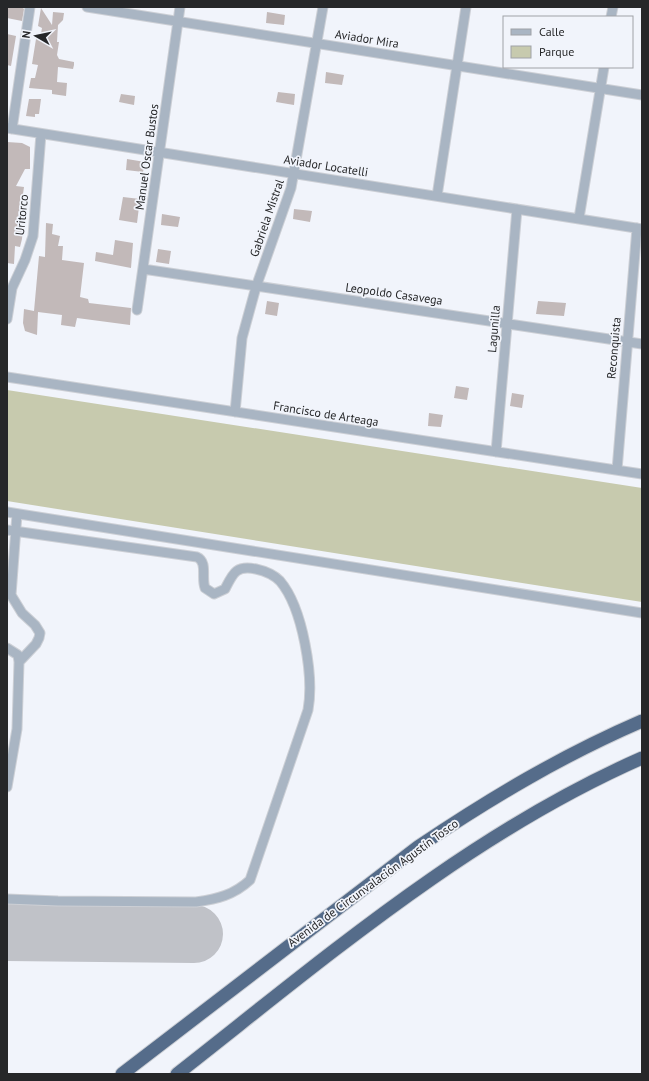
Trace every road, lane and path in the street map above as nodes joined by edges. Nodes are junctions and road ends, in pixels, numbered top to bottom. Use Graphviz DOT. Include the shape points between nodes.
graph roads {
  1 [pos="30,7"];
  2 [pos="87,7"];
  3 [pos="180,7"];
  4 [pos="323,7"];
  5 [pos="466,7"];
  6 [pos="178,21"];
  7 [pos="318,44"];
  8 [pos="457,66"];
  9 [pos="604,68"];
  10 [pos="600,88"];
  11 [pos="642,95"];
  12 [pos="10,129"];
  13 [pos="41,134"];
  14 [pos="159,152"];
  15 [pos="295,174"];
  16 [pos="437,196"];
  17 [pos="517,209"];
  18 [pos="579,218"];
  19 [pos="639,229"];
  20 [pos="143,269"];
  21 [pos="256,287"];
  22 [pos="137,310"];
  23 [pos="7,318"];
  24 [pos="507,322"];
  25 [pos="626,342"];
  26 [pos="642,344"];
  27 [pos="7,377"];
  28 [pos="235,412"];
  29 [pos="496,452"];
  30 [pos="617,470"];
  31 [pos="642,474"];
  32 [pos="7,512"];
  33 [pos="17,514"];
  34 [pos="7,530"];
  35 [pos="17,531"];
  36 [pos="9,599"];
  37 [pos="642,613"];
  38 [pos="10,650"];
  39 [pos="29,650"];
  40 [pos="20,662"];
  41 [pos="642,721"];
  42 [pos="642,758"];
  43 [pos="7,787"];
  44 [pos="7,898"];
  45 [pos="215,1044"];
  46 [pos="150,1052"];
  47 [pos="113,1074"];
  48 [pos="122,1074"];
  49 [pos="177,1074"];
  50 [pos="184,1074"];
  1 -- 12 [label="street"];
  2 -- 6 [label="street, Aviador Mira"];
  3 -- 6 [label="street, Manuel Oscar Bustos"];
  4 -- 7 [label="street, Gabriela Mistral"];
  5 -- 8 [label="street"];
  6 -- 7 [label="street, Aviador Mira"];
  6 -- 14 [label="street, Manuel Oscar Bustos"];
  7 -- 8 [label="street, Aviador Mira"];
  7 -- 15 [label="street, Gabriela Mistral"];
  8 -- 10 [label="street, Aviador Mira"];
  8 -- 16 [label="street"];
  9 -- 10 [label="street"];
  10 -- 11 [label="street, Aviador Mira"];
  10 -- 18 [label="street"];
  12 -- 13 [label="street, Aviador Locatelli"];
  13 -- 14 [label="street, Aviador Locatelli"];
  13 -- 23 [label="street, Uritorco" via="33,236 12,288"];
  14 -- 15 [label="street, Aviador Locatelli"];
  14 -- 20 [label="street, Manuel Oscar Bustos"];
  15 -- 16 [label="street, Aviador Locatelli"];
  15 -- 21 [label="street, Gabriela Mistral"];
  16 -- 17 [label="street, Aviador Locatelli"];
  17 -- 18 [label="street, Aviador Locatelli"];
  17 -- 24 [label="street, Lagunilla"];
  18 -- 19 [label="street, Aviador Locatelli"];
  19 -- 25 [label="street, Reconquista"];
  20 -- 21 [label="street, Leopoldo Casavega"];
  20 -- 22 [label="street, Manuel Oscar Bustos"];
  21 -- 24 [label="street, Leopoldo Casavega"];
  21 -- 28 [label="street, Gabriela Mistral" via="242,338"];
  24 -- 25 [label="street, Leopoldo Casavega"];
  24 -- 29 [label="street, Lagunilla"];
  25 -- 26 [label="street, Leopoldo Casavega"];
  25 -- 30 [label="street, Reconquista"];
  27 -- 28 [label="street, Francisco de Arteaga"];
  28 -- 29 [label="street, Francisco de Arteaga"];
  29 -- 30 [label="street, Francisco de Arteaga"];
  30 -- 31 [label="street, Francisco de Arteaga"];
  32 -- 33 [label="street"];
  33 -- 35 [label="street"];
  33 -- 37 [label="street"];
  34 -- 35 [label="street"];
  35 -- 36 [label="street"];
  35 -- 44 [label="street" via="196,557 201,559 203,564 205,588 214,594 225,589 232,574 239,570 246,568 271,574 284,586 299,621 307,655 311,695 250,880 240,889 216,899 196,902"];
  36 -- 39 [label="street" via="36,625 40,633"];
  38 -- 39 [label="street"];
  38 -- 40 [label="street" via="18,655"];
  39 -- 40 [label="street"];
  40 -- 43 [label="street" via="17,729"];
  41 -- 46 [label="highway, Avenida de Circunvalación Agustín Tosco" via="543,768 424,842"];
  42 -- 45 [label="highway" via="552,802 448,866"];
  45 -- 49 [label="highway"];
  45 -- 50 [label="highway"];
  46 -- 47 [label="highway"];
  46 -- 48 [label="highway, Avenida de Circunvalación Agustín Tosco"];
}
